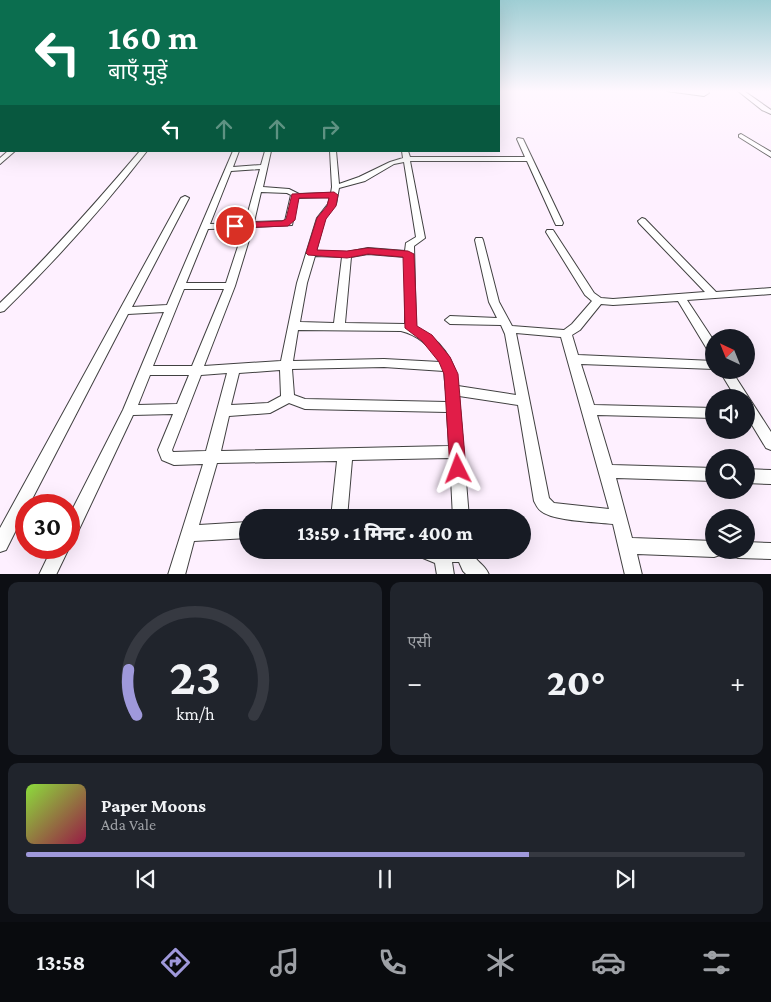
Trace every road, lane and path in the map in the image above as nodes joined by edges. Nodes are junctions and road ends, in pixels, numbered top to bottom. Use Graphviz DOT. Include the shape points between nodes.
graph roads {
  1 [pos="741,136"];
  2 [pos="520,139"];
  3 [pos="11,152"];
  4 [pos="143,152"];
  5 [pos="236,152"];
  6 [pos="268,152"];
  7 [pos="333,152"];
  8 [pos="456,152"];
  9 [pos="487,152"];
  10 [pos="406,155"];
  11 [pos="771,155"];
  12 [pos="458,159"];
  13 [pos="494,159"];
  14 [pos="529,159"];
  15 [pos="0,162"];
  16 [pos="264,168"];
  17 [pos="230,169"];
  18 [pos="258,189"];
  19 [pos="335,191"];
  20 [pos="295,196"];
  21 [pos="185,198"];
  22 [pos="642,221"];
  23 [pos="559,223"];
  24 [pos="249,225"];
  25 [pos="206,227"];
  26 [pos="550,232"];
  27 [pos="478,240"];
  28 [pos="311,253"];
  29 [pos="408,254"];
  30 [pos="347,255"];
  31 [pos="181,286"];
  32 [pos="230,286"];
  33 [pos="771,291"];
  34 [pos="712,294"];
  35 [pos="681,298"];
  36 [pos="598,301"];
  37 [pos="172,308"];
  38 [pos="0,309"];
  39 [pos="126,311"];
  40 [pos="450,320"];
  41 [pos="507,325"];
  42 [pos="293,326"];
  43 [pos="339,326"];
  44 [pos="411,328"];
  45 [pos="566,334"];
  46 [pos="705,337"];
  47 [pos="574,359"];
  48 [pos="705,364"];
  49 [pos="286,365"];
  50 [pos="449,367"];
  51 [pos="146,370"];
  52 [pos="234,370"];
  53 [pos="197,371"];
  54 [pos="453,390"];
  55 [pos="288,398"];
  56 [pos="523,401"];
  57 [pos="454,407"];
  58 [pos="182,409"];
  59 [pos="129,410"];
  60 [pos="588,410"];
  61 [pos="224,411"];
  62 [pos="705,413"];
  63 [pos="755,420"];
  64 [pos="771,444"];
  65 [pos="457,452"];
  66 [pos="345,454"];
  67 [pos="212,457"];
  68 [pos="608,471"];
  69 [pos="705,475"];
  70 [pos="755,476"];
  71 [pos="771,477"];
  72 [pos="340,509"];
  73 [pos="460,509"];
  74 [pos="80,510"];
  75 [pos="619,517"];
  76 [pos="239,531"];
  77 [pos="188,534"];
  78 [pos="0,544"];
  79 [pos="626,546"];
  80 [pos="705,549"];
  81 [pos="755,551"];
  82 [pos="771,551"];
  83 [pos="55,559"];
  84 [pos="443,559"];
  85 [pos="466,559"];
  86 [pos="47,574"];
  87 [pos="176,574"];
  88 [pos="446,574"];
  89 [pos="481,574"];
  90 [pos="634,574"];
  1 -- 11 [label="street"];
  2 -- 14 [label="street"];
  3 -- 15 [label="street"];
  4 -- 38 [label="street" via="45,266"];
  5 -- 17 [label="street"];
  6 -- 16 [label="street"];
  7 -- 19 [label="street"];
  8 -- 12 [label="street"];
  9 -- 13 [label="street"];
  10 -- 12 [label="street"];
  10 -- 19 [label="street"];
  10 -- 29 [label="street" via="422,238 410,244"];
  12 -- 13 [label="street"];
  13 -- 14 [label="street"];
  14 -- 23 [label="street"];
  16 -- 17 [label="street"];
  16 -- 18 [label="street"];
  17 -- 25 [label="street"];
  18 -- 20 [label="street" via="289,191"];
  18 -- 24 [label="street"];
  19 -- 20 [label="street"];
  19 -- 28 [label="street" via="331,206 321,218"];
  20 -- 24 [label="street" via="289,223"];
  21 -- 39 [label="street"];
  22 -- 34 [label="street"];
  24 -- 25 [label="street"];
  24 -- 32 [label="street"];
  25 -- 31 [label="street"];
  26 -- 36 [label="street" via="590,295"];
  27 -- 41 [label="street" via="494,302"];
  28 -- 30 [label="street"];
  28 -- 42 [label="street"];
  29 -- 30 [label="street" via="368,251"];
  29 -- 44 [label="street"];
  30 -- 43 [label="street"];
  31 -- 32 [label="street"];
  31 -- 37 [label="street"];
  32 -- 53 [label="street"];
  33 -- 34 [label="street"];
  34 -- 35 [label="street"];
  35 -- 36 [label="street"];
  35 -- 46 [label="street"];
  36 -- 45 [label="street"];
  37 -- 39 [label="street"];
  37 -- 51 [label="street"];
  39 -- 78 [label="street"];
  40 -- 41 [label="street"];
  41 -- 45 [label="street"];
  41 -- 56 [label="street"];
  42 -- 43 [label="street"];
  42 -- 49 [label="street"];
  43 -- 44 [label="street"];
  44 -- 50 [label="street" via="427,338"];
  45 -- 47 [label="street"];
  47 -- 48 [label="street"];
  47 -- 60 [label="street"];
  49 -- 50 [label="street"];
  49 -- 52 [label="street"];
  49 -- 55 [label="street"];
  50 -- 54 [label="street"];
  51 -- 53 [label="street"];
  51 -- 59 [label="street"];
  52 -- 53 [label="street"];
  52 -- 61 [label="street"];
  53 -- 58 [label="street"];
  54 -- 56 [label="street"];
  54 -- 57 [label="street"];
  55 -- 57 [label="street" via="305,404"];
  55 -- 61 [label="street" via="270,408"];
  56 -- 75 [label="street" via="539,492 546,507"];
  57 -- 65 [label="street"];
  58 -- 59 [label="street"];
  58 -- 67 [label="street" via="166,450 167,456 174,459"];
  59 -- 74 [label="street"];
  60 -- 62 [label="street"];
  60 -- 68 [label="street"];
  61 -- 67 [label="street"];
  63 -- 64 [label="street"];
  65 -- 66 [label="street"];
  65 -- 73 [label="street"];
  66 -- 67 [label="street"];
  66 -- 72 [label="street"];
  67 -- 77 [label="street"];
  68 -- 69 [label="street"];
  68 -- 75 [label="street"];
  70 -- 71 [label="street"];
  75 -- 79 [label="street"];
  76 -- 77 [label="street"];
  77 -- 87 [label="street"];
  79 -- 80 [label="street"];
  79 -- 90 [label="street"];
  81 -- 82 [label="street"];
  83 -- 86 [label="street"];
  84 -- 88 [label="street"];
  85 -- 89 [label="street"];
}
